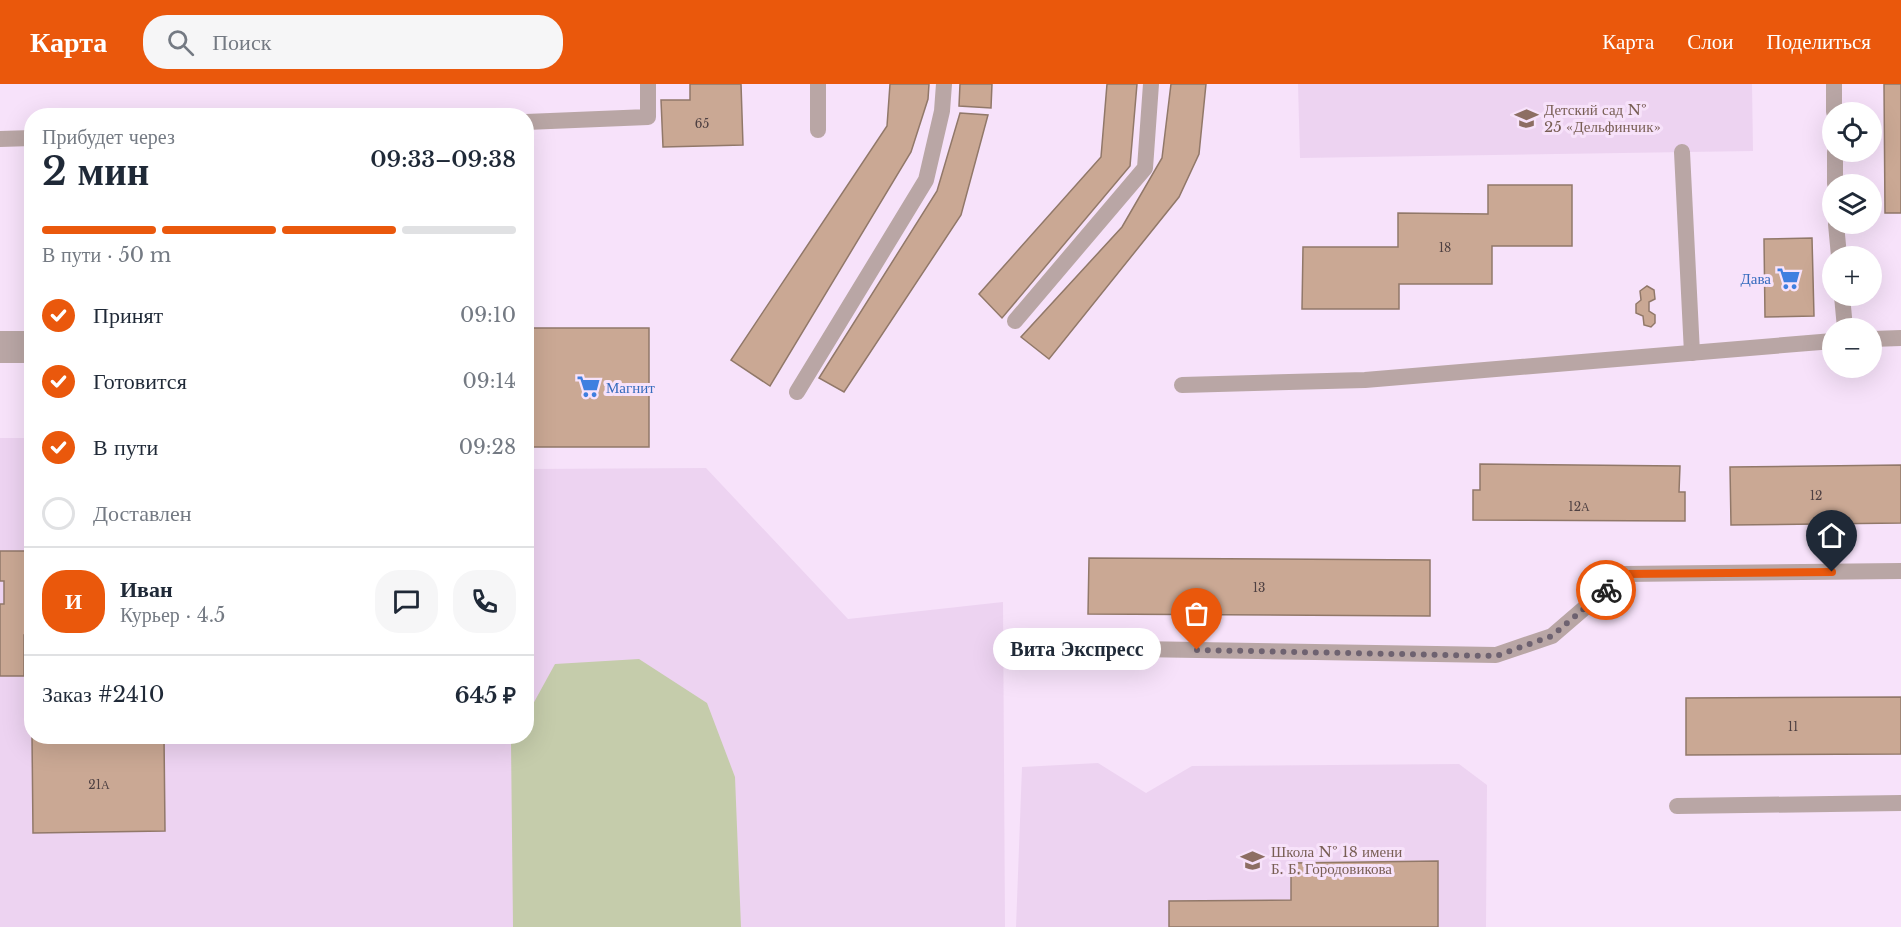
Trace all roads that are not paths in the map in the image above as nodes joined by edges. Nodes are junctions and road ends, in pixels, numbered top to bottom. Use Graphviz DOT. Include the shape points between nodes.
graph roads {
  1 [pos="648,84"];
  2 [pos="818,84"];
  3 [pos="944,84"];
  4 [pos="1151,84"];
  5 [pos="1834,84"];
  6 [pos="1834,102"];
  7 [pos="534,122"];
  8 [pos="818,130"];
  9 [pos="24,138"];
  10 [pos="0,139"];
  11 [pos="1682,152"];
  12 [pos="1015,321"];
  13 [pos="1901,338"];
  14 [pos="1882,339"];
  15 [pos="1822,342"];
  16 [pos="0,347"];
  17 [pos="24,347"];
  18 [pos="1692,353"];
  19 [pos="1182,385"];
  20 [pos="797,392"];
  21 [pos="1901,571"];
  22 [pos="1018,648"];
  23 [pos="1901,803"];
  24 [pos="1677,806"];
  1 -- 7 [label="lane" via="648,117"];
  2 -- 8 [label="lane"];
  3 -- 20 [label="lane" via="942,111 926,180"];
  4 -- 12 [label="lane" via="1144,168"];
  5 -- 6 [label="lane"];
  9 -- 10 [label="lane"];
  11 -- 18 [label="lane"];
  13 -- 14 [label="lane"];
  15 -- 18 [label="lane"];
  16 -- 17 [label="street"];
  18 -- 19 [label="lane" via="1365,380"];
  21 -- 22 [label="lane" via="1624,574 1552,636 1496,656"];
  23 -- 24 [label="lane"];
}
